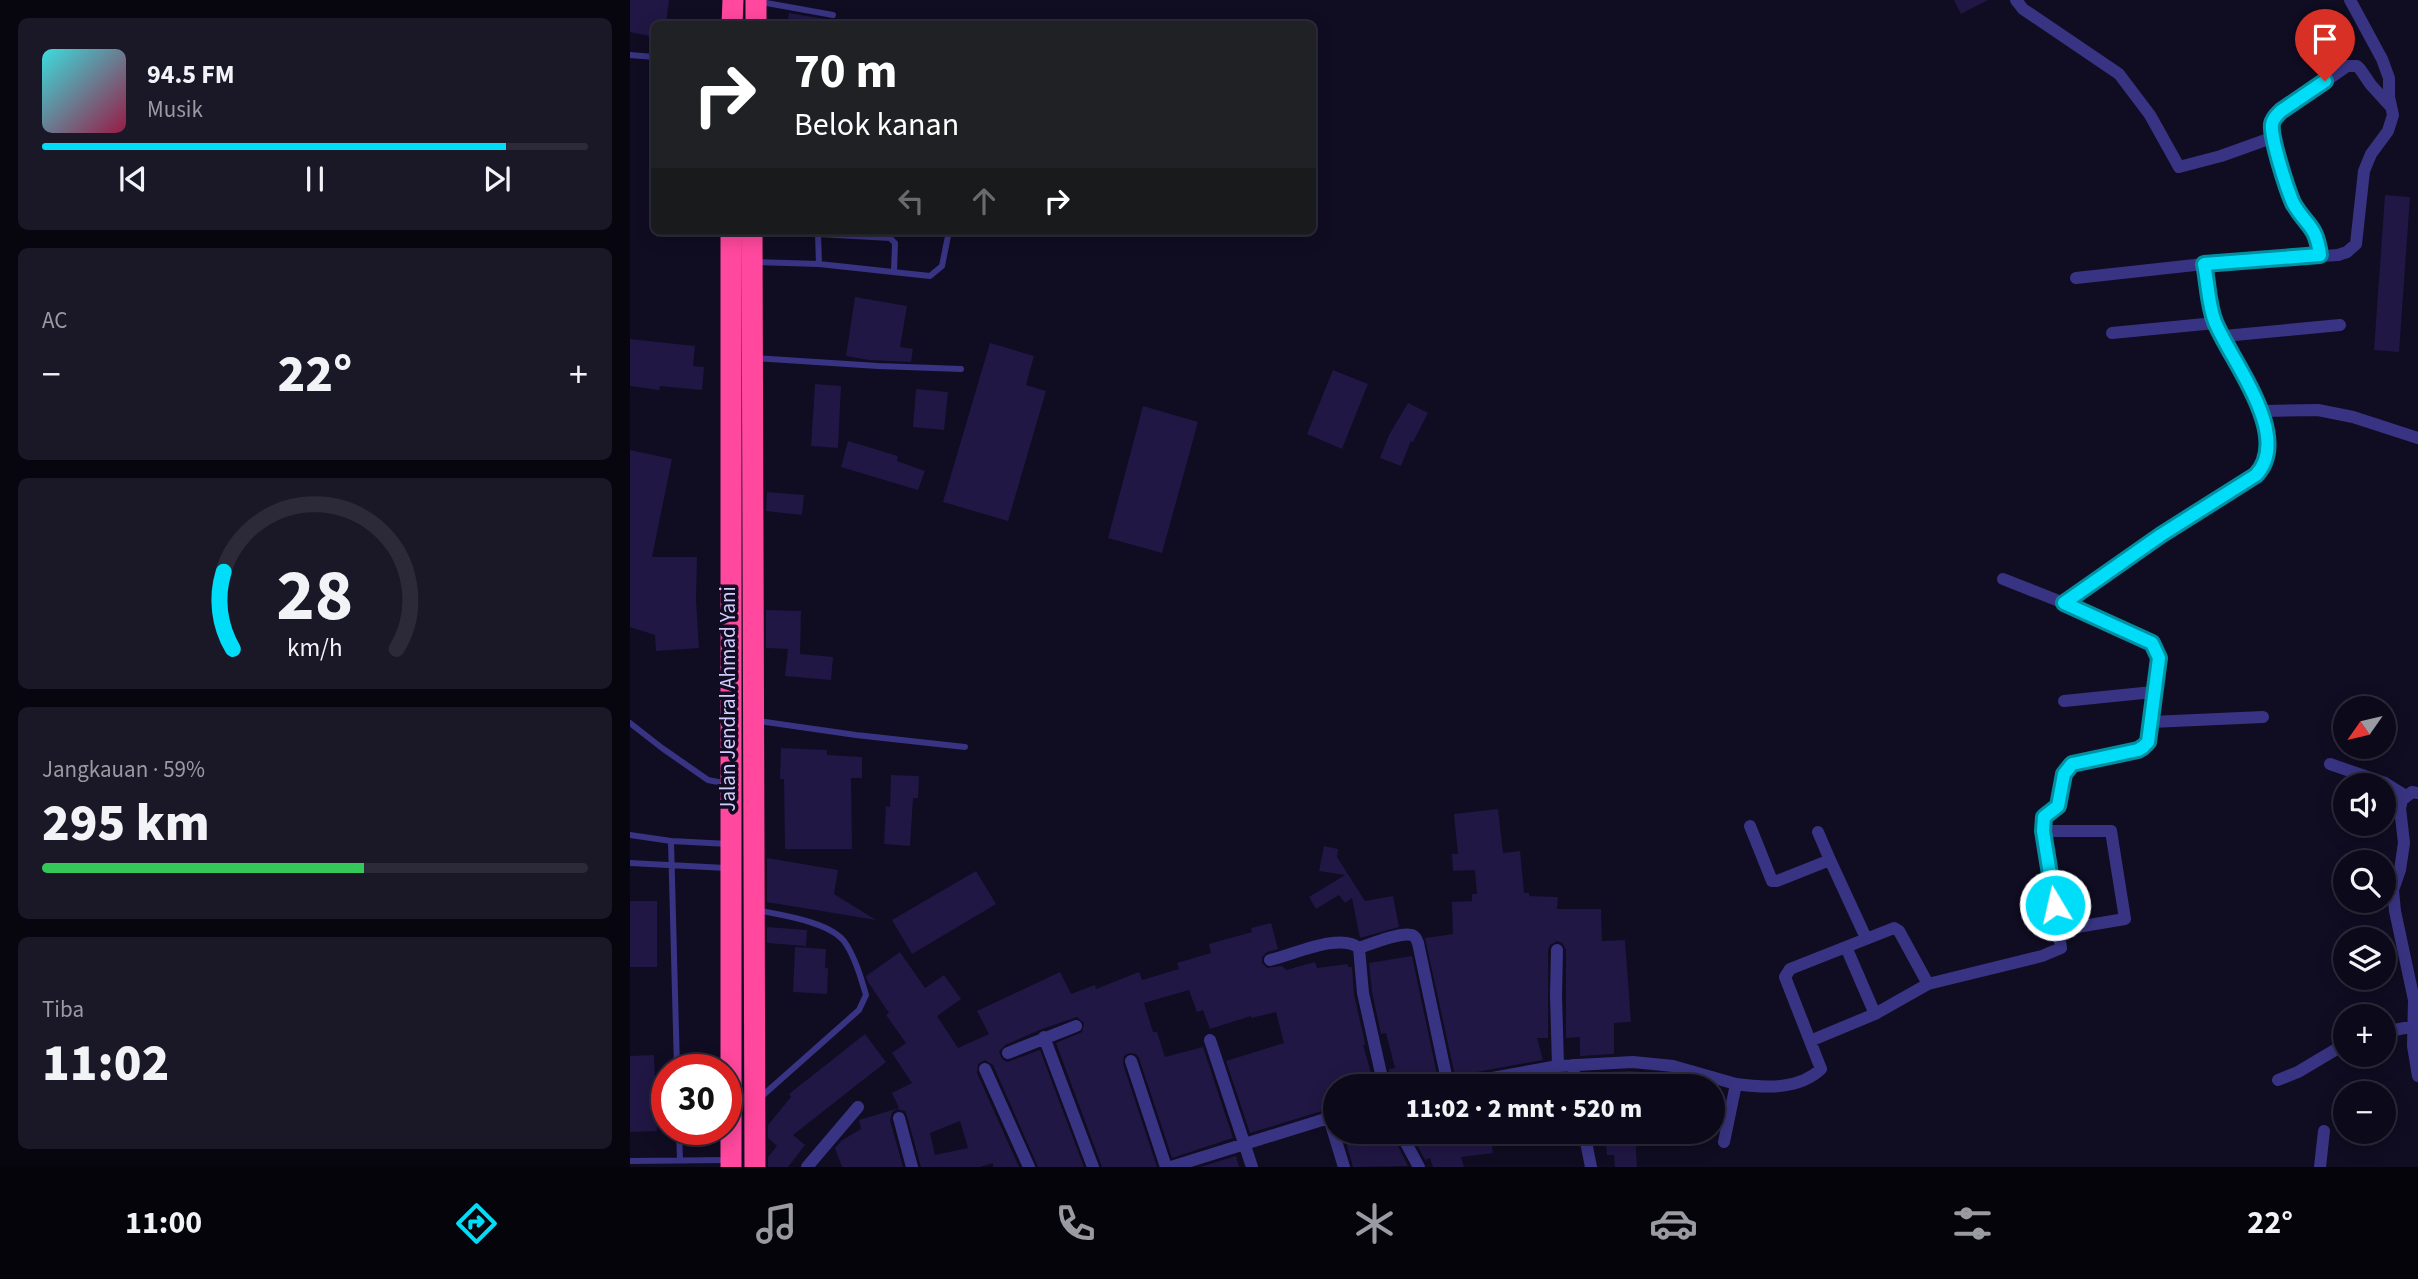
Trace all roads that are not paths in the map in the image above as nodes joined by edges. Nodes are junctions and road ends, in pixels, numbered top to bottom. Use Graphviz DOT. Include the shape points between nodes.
graph roads {
  1 [pos="733,0"];
  2 [pos="2016,0"];
  3 [pos="2350,0"];
  4 [pos="756,1"];
  5 [pos="833,15"];
  6 [pos="732,21"];
  7 [pos="756,21"];
  8 [pos="630,55"];
  9 [pos="651,57"];
  10 [pos="2391,107"];
  11 [pos="2274,138"];
  12 [pos="731,235"];
  13 [pos="752,235"];
  14 [pos="818,235"];
  15 [pos="836,235"];
  16 [pos="948,235"];
  17 [pos="2320,255"];
  18 [pos="752,261"];
  19 [pos="819,264"];
  20 [pos="2204,264"];
  21 [pos="894,272"];
  22 [pos="2076,278"];
  23 [pos="2216,323"];
  24 [pos="2340,325"];
  25 [pos="2112,332"];
  26 [pos="2224,336"];
  27 [pos="751,358"];
  28 [pos="961,369"];
  29 [pos="2262,411"];
  30 [pos="2418,438"];
  31 [pos="2003,579"];
  32 [pos="2064,603"];
  33 [pos="2153,692"];
  34 [pos="2064,701"];
  35 [pos="2263,717"];
  36 [pos="753,720"];
  37 [pos="630,723"];
  38 [pos="2151,723"];
  39 [pos="965,747"];
  40 [pos="2330,764"];
  41 [pos="730,784"];
  42 [pos="2412,794"];
  43 [pos="1750,826"];
  44 [pos="2043,831"];
  45 [pos="1818,832"];
  46 [pos="630,835"];
  47 [pos="671,841"];
  48 [pos="730,844"];
  49 [pos="1830,860"];
  50 [pos="630,863"];
  51 [pos="671,864"];
  52 [pos="730,868"];
  53 [pos="753,910"];
  54 [pos="2059,930"];
  55 [pos="1866,938"];
  56 [pos="1846,947"];
  57 [pos="1359,948"];
  58 [pos="1557,950"];
  59 [pos="1270,960"];
  60 [pos="1928,984"];
  61 [pos="1875,1014"];
  62 [pos="1076,1026"];
  63 [pos="2415,1026"];
  64 [pos="2396,1030"];
  65 [pos="1044,1037"];
  66 [pos="1210,1040"];
  67 [pos="1810,1041"];
  68 [pos="2416,1047"];
  69 [pos="2333,1051"];
  70 [pos="1009,1053"];
  71 [pos="677,1054"];
  72 [pos="1131,1061"];
  73 [pos="1573,1065"];
  74 [pos="1558,1066"];
  75 [pos="985,1069"];
  76 [pos="1381,1074"];
  77 [pos="1443,1074"];
  78 [pos="1513,1074"];
  79 [pos="1574,1074"];
  80 [pos="2418,1076"];
  81 [pos="2278,1080"];
  82 [pos="1736,1084"];
  83 [pos="754,1103"];
  84 [pos="858,1107"];
  85 [pos="899,1118"];
  86 [pos="1323,1120"];
  87 [pos="2324,1131"];
  88 [pos="1725,1137"];
  89 [pos="1244,1144"];
  90 [pos="1338,1144"];
  91 [pos="1407,1144"];
  92 [pos="1586,1144"];
  93 [pos="680,1145"];
  94 [pos="680,1160"];
  95 [pos="630,1161"];
  96 [pos="731,1164"];
  97 [pos="755,1167"];
  98 [pos="807,1167"];
  99 [pos="912,1167"];
  100 [pos="1029,1167"];
  101 [pos="1093,1167"];
  102 [pos="1169,1167"];
  103 [pos="1252,1167"];
  104 [pos="1344,1167"];
  105 [pos="1419,1167"];
  106 [pos="1591,1167"];
  107 [pos="2320,1167"];
  1 -- 6 [label="highway"];
  2 -- 11 [label="street" via="2119,74 2150,115 2179,167"];
  3 -- 10 [label="street" via="2382,59"];
  4 -- 5 [label="lane"];
  4 -- 7 [label="highway"];
  8 -- 9 [label="lane"];
  10 -- 11 [label="street" via="2357,66 2347,66 2275,117"];
  10 -- 17 [label="street" via="2388,131 2364,171 2356,244 2338,255"];
  11 -- 17 [label="street" via="2294,203 2316,234"];
  12 -- 41 [label="highway, Jalan Jendral Ahmad Yani"];
  13 -- 18 [label="highway, Jalan Jendral Ahmad Yani"];
  14 -- 19 [label="lane"];
  15 -- 21 [label="lane" via="890,238 895,243"];
  16 -- 21 [label="lane" via="942,266 930,276"];
  17 -- 20 [label="street"];
  18 -- 19 [label="lane"];
  18 -- 27 [label="highway, Jalan Jendral Ahmad Yani"];
  19 -- 21 [label="lane"];
  20 -- 22 [label="street"];
  20 -- 23 [label="street"];
  23 -- 25 [label="street"];
  23 -- 26 [label="street"];
  24 -- 26 [label="street"];
  26 -- 29 [label="street"];
  27 -- 28 [label="lane"];
  27 -- 36 [label="highway, Jalan Jendral Ahmad Yani"];
  29 -- 30 [label="street" via="2318,410"];
  29 -- 32 [label="street" via="2267,459 2256,475"];
  31 -- 32 [label="street"];
  32 -- 33 [label="street" via="2152,643 2159,658"];
  33 -- 34 [label="street"];
  33 -- 38 [label="street"];
  35 -- 38 [label="street"];
  36 -- 39 [label="lane"];
  36 -- 53 [label="highway, Jalan Jendral Ahmad Yani"];
  37 -- 41 [label="lane" via="708,780"];
  38 -- 44 [label="street" via="2143,747 2072,764 2064,774 2058,806 2044,817"];
  40 -- 42 [label="street"];
  41 -- 48 [label="highway, Jalan Jendral Ahmad Yani"];
  42 -- 63 [label="street" via="2400,808 2404,843 2393,900"];
  43 -- 49 [label="street" via="1772,881"];
  44 -- 54 [label="street"];
  44 -- 54 [label="street" via="2111,831 2113,843 2125,919"];
  45 -- 49 [label="street"];
  46 -- 47 [label="lane"];
  47 -- 48 [label="lane"];
  47 -- 51 [label="lane"];
  48 -- 52 [label="highway, Jalan Jendral Ahmad Yani"];
  49 -- 55 [label="street"];
  50 -- 51 [label="lane"];
  51 -- 52 [label="lane"];
  51 -- 71 [label="lane"];
  52 -- 96 [label="highway, Jalan Jendral Ahmad Yani"];
  53 -- 83 [label="highway, Jalan Jendral Ahmad Yani"];
  53 -- 83 [label="lane" via="819,925 845,941 866,995 859,1010"];
  54 -- 60 [label="street" via="2062,948 2053,953"];
  55 -- 56 [label="street"];
  55 -- 60 [label="street" via="1897,929"];
  56 -- 61 [label="street"];
  56 -- 67 [label="street" via="1786,973"];
  57 -- 59 [label="street" via="1341,941"];
  57 -- 76 [label="street" via="1363,993"];
  57 -- 77 [label="street" via="1401,935 1415,937"];
  58 -- 74 [label="street"];
  60 -- 61 [label="street"];
  61 -- 67 [label="street"];
  62 -- 65 [label="street"];
  63 -- 64 [label="street"];
  63 -- 68 [label="street"];
  65 -- 70 [label="street"];
  65 -- 101 [label="street"];
  66 -- 89 [label="street"];
  67 -- 82 [label="street" via="1821,1069 1812,1077 1786,1086"];
  68 -- 80 [label="street"];
  69 -- 81 [label="street"];
  72 -- 102 [label="street"];
  73 -- 74 [label="street"];
  73 -- 79 [label="street"];
  73 -- 82 [label="street" via="1633,1062 1673,1066"];
  74 -- 78 [label="street"];
  75 -- 100 [label="street"];
  82 -- 88 [label="street"];
  83 -- 97 [label="highway, Jalan Jendral Ahmad Yani"];
  84 -- 98 [label="street"];
  85 -- 99 [label="street"];
  86 -- 89 [label="street"];
  87 -- 107 [label="street"];
  89 -- 102 [label="street"];
  89 -- 103 [label="street"];
  90 -- 104 [label="street"];
  91 -- 105 [label="street"];
  92 -- 106 [label="street"];
  93 -- 94 [label="lane"];
  94 -- 95 [label="lane"];
  94 -- 96 [label="lane"];
}
